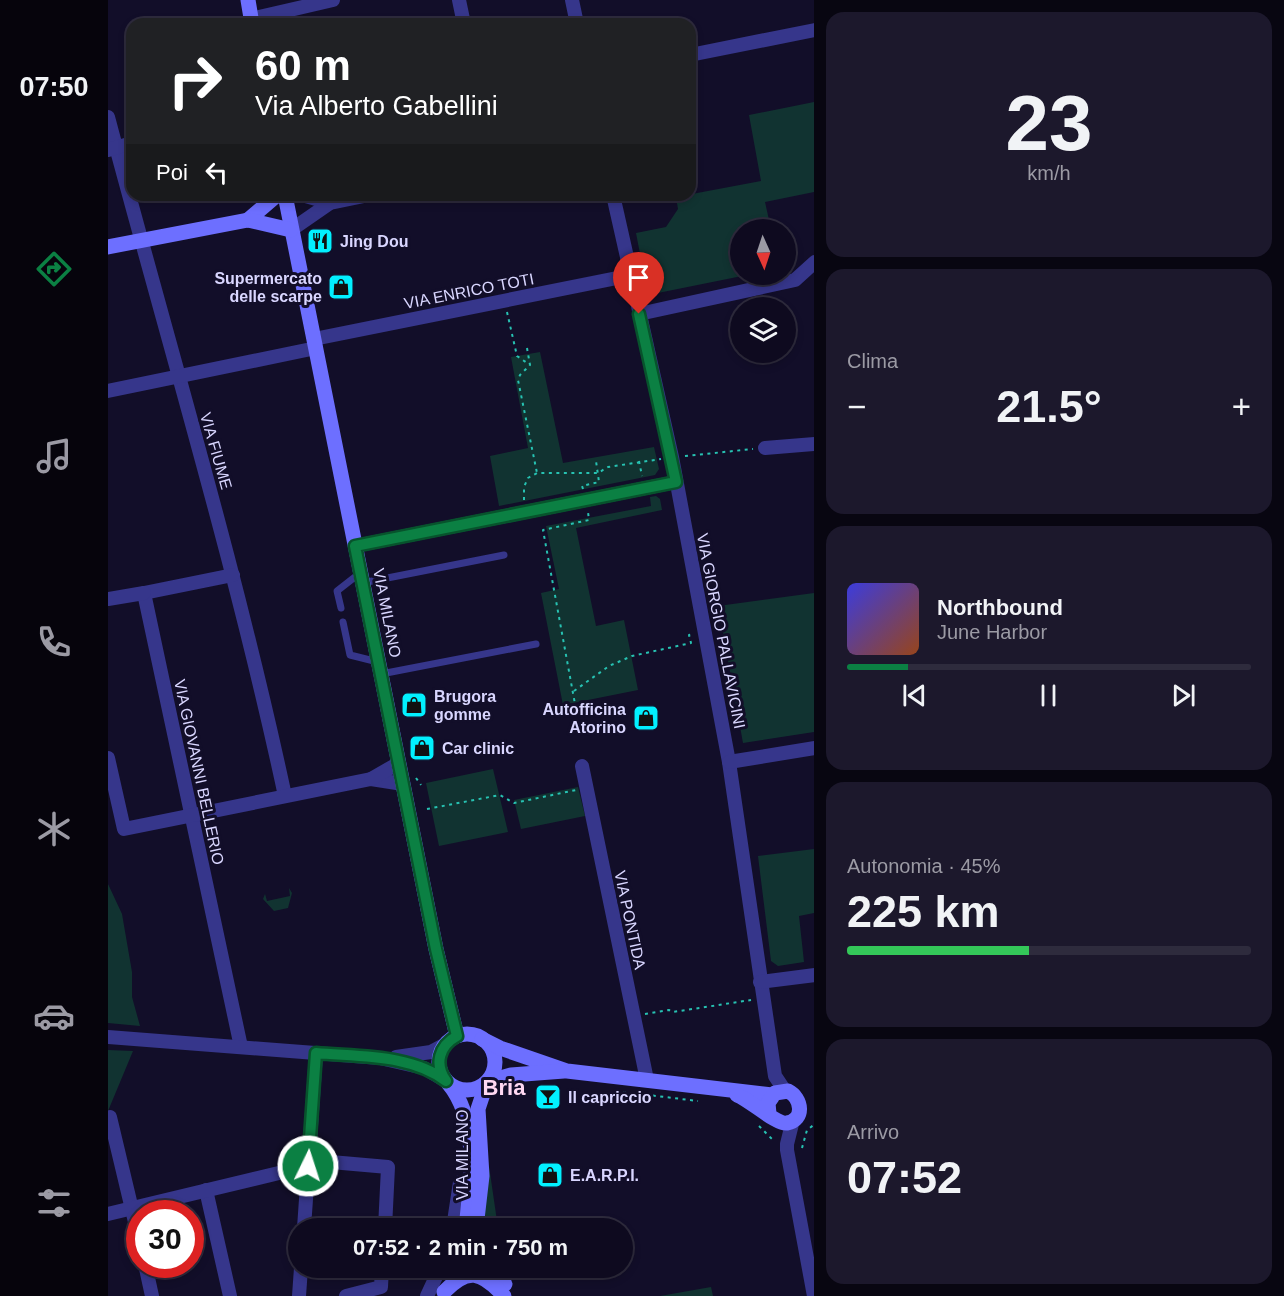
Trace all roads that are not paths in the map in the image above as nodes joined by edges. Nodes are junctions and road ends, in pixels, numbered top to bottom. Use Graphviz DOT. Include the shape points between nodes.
graph roads {
  1 [pos="248,0"];
  2 [pos="333,0"];
  3 [pos="459,0"];
  4 [pos="572,0"];
  5 [pos="251,18"];
  6 [pos="267,18"];
  7 [pos="463,18"];
  8 [pos="576,18"];
  9 [pos="814,30"];
  10 [pos="696,53"];
  11 [pos="108,117"];
  12 [pos="112,148"];
  13 [pos="126,192"];
  14 [pos="129,201"];
  15 [pos="270,201"];
  16 [pos="286,201"];
  17 [pos="321,201"];
  18 [pos="343,201"];
  19 [pos="614,201"];
  20 [pos="330,204"];
  21 [pos="248,220"];
  22 [pos="291,230"];
  23 [pos="141,240"];
  24 [pos="108,247"];
  25 [pos="814,262"];
  26 [pos="632,275"];
  27 [pos="639,314"];
  28 [pos="315,344"];
  29 [pos="178,377"];
  30 [pos="108,391"];
  31 [pos="814,444"];
  32 [pos="765,448"];
  33 [pos="676,482"];
  34 [pos="355,546"];
  35 [pos="504,555"];
  36 [pos="233,575"];
  37 [pos="361,578"];
  38 [pos="144,593"];
  39 [pos="108,599"];
  40 [pos="341,608"];
  41 [pos="344,622"];
  42 [pos="536,644"];
  43 [pos="380,668"];
  44 [pos="814,748"];
  45 [pos="108,758"];
  46 [pos="729,762"];
  47 [pos="399,763"];
  48 [pos="582,766"];
  49 [pos="371,779"];
  50 [pos="410,781"];
  51 [pos="285,796"];
  52 [pos="192,815"];
  53 [pos="814,975"];
  54 [pos="760,982"];
  55 [pos="108,1037"];
  56 [pos="482,1039"];
  57 [pos="451,1040"];
  58 [pos="241,1047"];
  59 [pos="316,1053"];
  60 [pos="380,1058"];
  61 [pos="567,1071"];
  62 [pos="647,1080"];
  63 [pos="446,1081"];
  64 [pos="488,1082"];
  65 [pos="723,1090"];
  66 [pos="784,1093"];
  67 [pos="814,1099"];
  68 [pos="814,1111"];
  69 [pos="110,1117"];
  70 [pos="771,1117"];
  71 [pos="796,1118"];
  72 [pos="782,1144"];
  73 [pos="308,1163"];
  74 [pos="460,1182"];
  75 [pos="206,1190"];
  76 [pos="129,1200"];
  77 [pos="164,1200"];
  78 [pos="126,1209"];
  79 [pos="108,1214"];
  80 [pos="305,1218"];
  81 [pos="385,1218"];
  82 [pos="455,1218"];
  83 [pos="467,1218"];
  84 [pos="477,1218"];
  85 [pos="148,1278"];
  86 [pos="300,1278"];
  87 [pos="381,1278"];
  88 [pos="435,1278"];
  89 [pos="457,1278"];
  90 [pos="480,1278"];
  91 [pos="497,1278"];
  92 [pos="447,1295"];
  93 [pos="152,1296"];
  94 [pos="230,1296"];
  95 [pos="299,1296"];
  96 [pos="346,1296"];
  97 [pos="427,1296"];
  98 [pos="504,1296"];
  99 [pos="512,1296"];
  100 [pos="814,1296"];
  1 -- 5 [label="main road"];
  2 -- 6 [label="street"];
  3 -- 7 [label="street"];
  4 -- 8 [label="street"];
  9 -- 10 [label="street"];
  11 -- 12 [label="street, VIA FIUME"];
  12 -- 13 [label="street, VIA FIUME"];
  14 -- 23 [label="street, VIA FIUME"];
  15 -- 21 [label="main road"];
  16 -- 22 [label="main road, VIA MILANO"];
  17 -- 20 [label="street"];
  18 -- 20 [label="street"];
  19 -- 26 [label="street, VIA GIORGIO PALLAVICINI"];
  20 -- 22 [label="street"];
  21 -- 22 [label="main road"];
  21 -- 23 [label="main road"];
  22 -- 28 [label="main road, VIA MILANO"];
  23 -- 24 [label="main road"];
  23 -- 29 [label="street, VIA FIUME"];
  25 -- 27 [label="street" via="795,280"];
  26 -- 27 [label="street, VIA GIORGIO PALLAVICINI"];
  26 -- 28 [label="street, VIA ENRICO TOTI"];
  27 -- 33 [label="street, VIA GIORGIO PALLAVICINI"];
  28 -- 29 [label="street, VIA ENRICO TOTI"];
  28 -- 34 [label="main road, VIA MILANO"];
  29 -- 30 [label="street, VIA ENRICO TOTI"];
  29 -- 36 [label="street, VIA FIUME"];
  31 -- 32 [label="street"];
  33 -- 34 [label="street"];
  33 -- 46 [label="street, VIA GIORGIO PALLAVICINI"];
  34 -- 37 [label="main road, VIA MILANO"];
  35 -- 37 [label="lane"];
  36 -- 38 [label="street"];
  36 -- 51 [label="street, VIA FIUME"];
  37 -- 40 [label="lane" via="337,591"];
  37 -- 43 [label="main road, VIA MILANO"];
  38 -- 39 [label="street"];
  38 -- 52 [label="street, VIA GIOVANNI BELLERIO"];
  41 -- 43 [label="lane" via="350,655"];
  42 -- 43 [label="lane"];
  43 -- 47 [label="main road, VIA MILANO"];
  44 -- 46 [label="street"];
  45 -- 52 [label="street" via="124,828"];
  46 -- 54 [label="street, VIA GIORGIO PALLAVICINI"];
  47 -- 49 [label="street"];
  47 -- 50 [label="main road, VIA MILANO"];
  48 -- 62 [label="street, VIA PONTIDA"];
  49 -- 50 [label="street"];
  49 -- 51 [label="street"];
  50 -- 57 [label="main road, VIA MILANO"];
  51 -- 52 [label="street"];
  52 -- 58 [label="street, VIA GIOVANNI BELLERIO"];
  53 -- 54 [label="street"];
  54 -- 66 [label="street, VIA GIORGIO PALLAVICINI" via="775,1076"];
  55 -- 58 [label="street"];
  56 -- 57 [label="main road" via="468,1034"];
  56 -- 61 [label="main road"];
  56 -- 64 [label="main road" via="492,1048 495,1061"];
  57 -- 60 [label="street" via="424,1054"];
  57 -- 63 [label="main road" via="439,1061"];
  58 -- 59 [label="street"];
  59 -- 60 [label="street"];
  59 -- 73 [label="street"];
  60 -- 63 [label="street" via="424,1068"];
  61 -- 62 [label="main road"];
  61 -- 64 [label="main road" via="512,1075"];
  62 -- 65 [label="main road"];
  63 -- 64 [label="main road" via="465,1090"];
  63 -- 83 [label="main road, VIA MILANO" via="460,1103 468,1127 472,1173"];
  64 -- 84 [label="main road, VIA MILANO" via="478,1109 483,1176"];
  65 -- 66 [label="main road"];
  65 -- 70 [label="main road" via="745,1098"];
  66 -- 67 [label="main road"];
  66 -- 70 [label="main road" via="768,1104"];
  66 -- 71 [label="main road" via="799,1102"];
  68 -- 71 [label="main road"];
  69 -- 76 [label="street"];
  70 -- 71 [label="main road" via="782,1123"];
  70 -- 72 [label="street"];
  71 -- 72 [label="street"];
  72 -- 100 [label="street"];
  73 -- 75 [label="street"];
  73 -- 80 [label="street"];
  73 -- 81 [label="street" via="388,1167"];
  74 -- 82 [label="street"];
  75 -- 77 [label="street"];
  75 -- 94 [label="street"];
  78 -- 79 [label="street"];
  85 -- 93 [label="street"];
  86 -- 95 [label="street"];
  87 -- 96 [label="street" via="381,1287"];
  88 -- 97 [label="street"];
  89 -- 92 [label="main road"];
  90 -- 98 [label="main road"];
  91 -- 99 [label="main road"];
}
